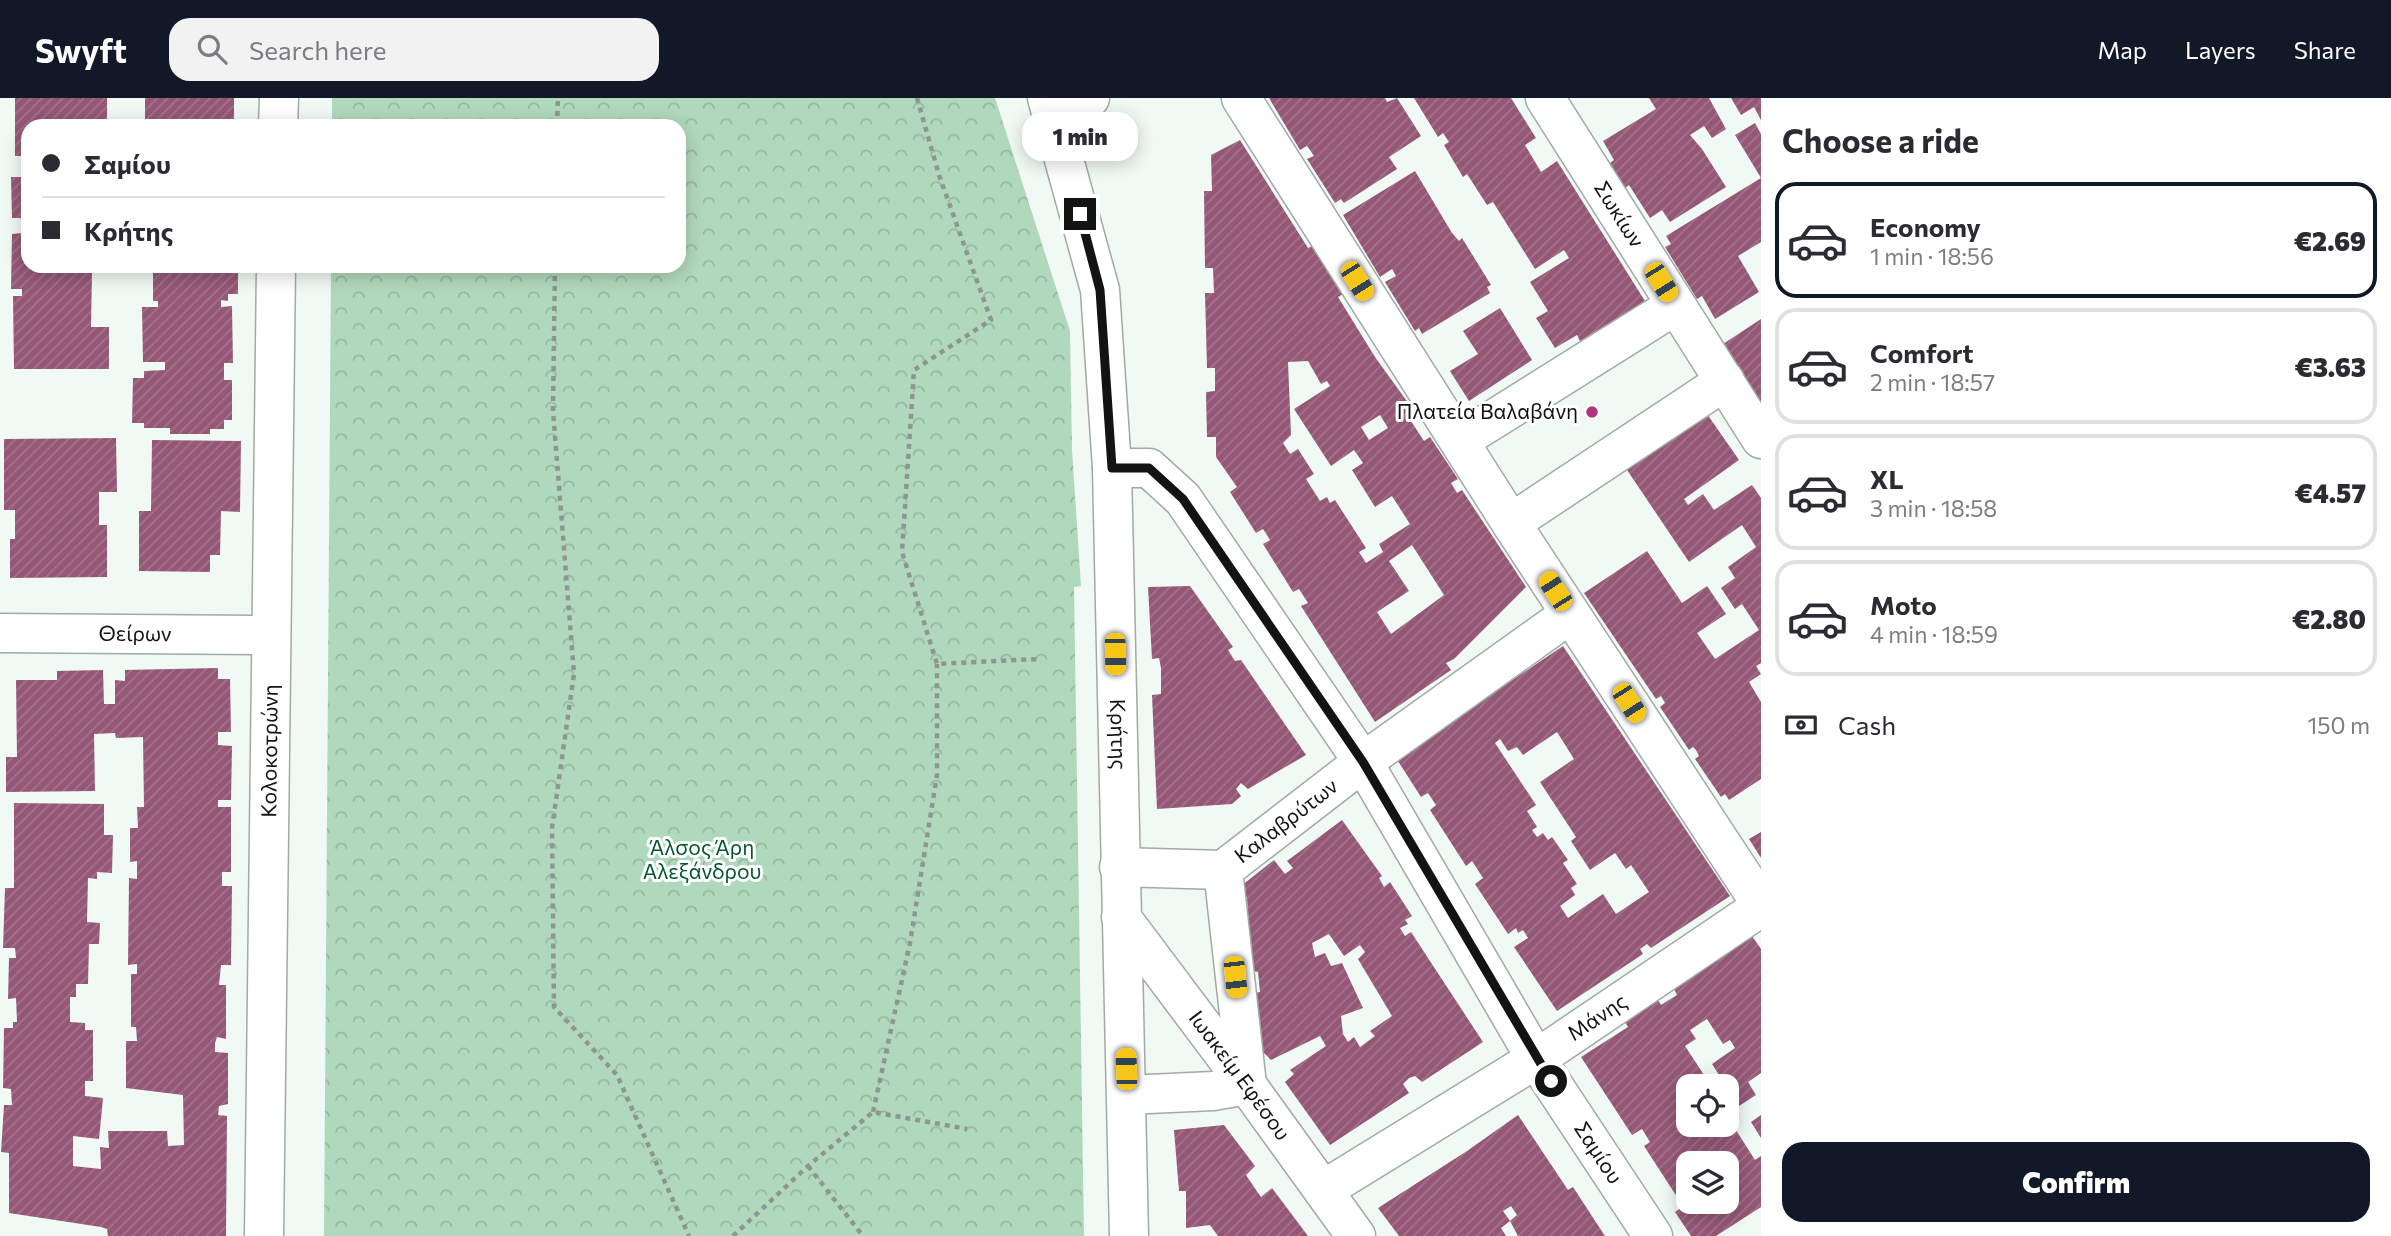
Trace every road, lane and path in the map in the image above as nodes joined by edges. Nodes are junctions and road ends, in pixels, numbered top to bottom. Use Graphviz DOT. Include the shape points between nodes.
graph roads {
  1 [pos="279,98"];
  2 [pos="558,98"];
  3 [pos="918,98"];
  4 [pos="1090,98"];
  5 [pos="1241,98"];
  6 [pos="1545,98"];
  7 [pos="1050,106"];
  8 [pos="278,119"];
  9 [pos="557,119"];
  10 [pos="276,273"];
  11 [pos="555,273"];
  12 [pos="1676,304"];
  13 [pos="1725,381"];
  14 [pos="1761,439"];
  15 [pos="1459,441"];
  16 [pos="1112,468"];
  17 [pos="1511,523"];
  18 [pos="1570,614"];
  19 [pos="0,633"];
  20 [pos="271,635"];
  21 [pos="1039,659"];
  22 [pos="937,664"];
  23 [pos="1363,762"];
  24 [pos="1119,867"];
  25 [pos="1223,870"];
  26 [pos="1761,905"];
  27 [pos="1121,917"];
  28 [pos="1536,1059"];
  29 [pos="1247,1085"];
  30 [pos="1127,1095"];
  31 [pos="873,1112"];
  32 [pos="967,1129"];
  33 [pos="808,1166"];
  34 [pos="1323,1190"];
  35 [pos="264,1236"];
  36 [pos="689,1236"];
  37 [pos="733,1236"];
  38 [pos="863,1236"];
  39 [pos="1129,1236"];
  40 [pos="1356,1236"];
  41 [pos="1653,1236"];
  1 -- 8 [label="street"];
  2 -- 9 [label="path"];
  3 -- 22 [label="path" via="939,175 991,320 914,370 902,552"];
  4 -- 7 [label="street"];
  5 -- 15 [label="street"];
  6 -- 12 [label="street, Σωκίων"];
  7 -- 16 [label="street, Κρήτης" via="1100,290"];
  10 -- 20 [label="street, Κολοκοτρώνη"];
  11 -- 36 [label="path" via="553,411 574,674 552,828 554,1007 617,1075"];
  12 -- 13 [label="street, Σωκίων"];
  12 -- 15 [label="street"];
  13 -- 14 [label="street, Σωκίων"];
  13 -- 17 [label="street"];
  15 -- 17 [label="street"];
  16 -- 23 [label="street, Σαμίου" via="1149,468 1183,499"];
  16 -- 24 [label="street, Κρήτης"];
  17 -- 18 [label="street"];
  18 -- 23 [label="street, Καλαβρύτων"];
  18 -- 26 [label="street"];
  19 -- 20 [label="street, Θείρων"];
  20 -- 35 [label="street, Κολοκοτρώνη"];
  21 -- 22 [label="path"];
  22 -- 31 [label="path" via="937,775 910,943"];
  23 -- 25 [label="street, Καλαβρύτων"];
  23 -- 28 [label="street, Σαμίου"];
  24 -- 25 [label="street, Καλαβρύτων"];
  24 -- 27 [label="street, Κρήτης"];
  25 -- 29 [label="street"];
  26 -- 28 [label="street, Μάνης"];
  27 -- 29 [label="street, Ιωακείμ Εφέσου"];
  27 -- 30 [label="street, Κρήτης"];
  28 -- 34 [label="street, Μάνης"];
  28 -- 41 [label="street, Σαμίου"];
  29 -- 30 [label="street"];
  29 -- 34 [label="street, Ιωακείμ Εφέσου"];
  30 -- 39 [label="street, Κρήτης"];
  31 -- 32 [label="path"];
  31 -- 33 [label="path"];
  33 -- 37 [label="path"];
  33 -- 38 [label="path"];
  34 -- 40 [label="street, Ιωακείμ Εφέσου"];
}
